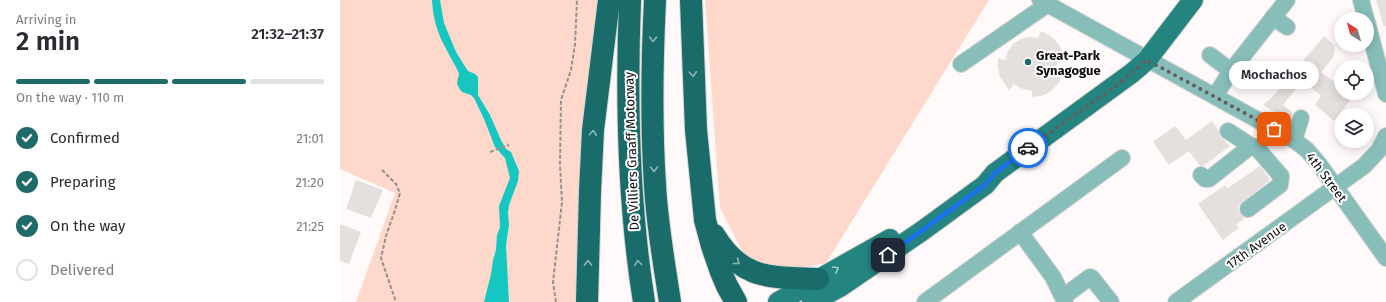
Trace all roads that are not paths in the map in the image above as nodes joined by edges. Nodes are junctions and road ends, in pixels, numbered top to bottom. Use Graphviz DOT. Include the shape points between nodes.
graph roads {
  1 [pos="609,0"];
  2 [pos="630,0"];
  3 [pos="655,0"];
  4 [pos="691,0"];
  5 [pos="1193,0"];
  6 [pos="1287,0"];
  7 [pos="1361,0"];
  8 [pos="1044,2"];
  9 [pos="1364,12"];
  10 [pos="1273,17"];
  11 [pos="1287,27"];
  12 [pos="1210,55"];
  13 [pos="1147,60"];
  14 [pos="960,64"];
  15 [pos="1232,71"];
  16 [pos="1374,72"];
  17 [pos="1386,94"];
  18 [pos="1215,96"];
  19 [pos="1301,118"];
  20 [pos="1265,124"];
  21 [pos="1228,131"];
  22 [pos="1386,136"];
  23 [pos="1294,140"];
  24 [pos="1252,146"];
  25 [pos="1386,154"];
  26 [pos="1122,158"];
  27 [pos="1364,166"];
  28 [pos="1201,175"];
  29 [pos="1335,188"];
  30 [pos="1248,209"];
  31 [pos="705,220"];
  32 [pos="1020,232"];
  33 [pos="1386,258"];
  34 [pos="817,295"];
  35 [pos="1064,299"];
  36 [pos="587,302"];
  37 [pos="644,302"];
  38 [pos="670,302"];
  39 [pos="736,302"];
  40 [pos="778,302"];
  41 [pos="925,302"];
  42 [pos="1111,302"];
  43 [pos="1176,302"];
  36 -- 1 [label="highway, one-way" via="593,130"];
  37 -- 2 [label="highway, De Villiers Graaff Motorway, one-way" via="633,220 627,114"];
  3 -- 38 [label="highway, one-way" via="654,184"];
  4 -- 31 [label="highway, one-way" via="696,130"];
  5 -- 13 [label="main road"];
  6 -- 10 [label="street"];
  7 -- 9 [label="street"];
  8 -- 13 [label="street, 4th Street"];
  8 -- 14 [label="street"];
  10 -- 11 [label="street"];
  10 -- 15 [label="street"];
  12 -- 15 [label="street"];
  13 -- 18 [label="street, 4th Street"];
  13 -- 34 [label="main road" via="1113,88 995,173 984,176 902,232"];
  15 -- 18 [label="street"];
  16 -- 17 [label="street"];
  18 -- 20 [label="street, 4th Street"];
  19 -- 23 [label="street"];
  20 -- 23 [label="street, 4th Street"];
  20 -- 24 [label="street"];
  21 -- 24 [label="street"];
  22 -- 27 [label="street" via="1379,150"];
  23 -- 29 [label="street, 4th Street" via="1311,155"];
  24 -- 28 [label="street" via="1209,179"];
  24 -- 30 [label="street" via="1281,176 1281,182"];
  25 -- 27 [label="street"];
  26 -- 32 [label="street"];
  27 -- 29 [label="street, 17th Avenue"];
  29 -- 33 [label="street, 4th Street"];
  29 -- 43 [label="street, 17th Avenue"];
  31 -- 34 [label="highway, one-way" via="732,258 751,271"];
  31 -- 39 [label="highway" via="721,272"];
  32 -- 35 [label="street" via="1053,277"];
  32 -- 41 [label="street"];
  34 -- 40 [label="main road"];
  35 -- 42 [label="street" via="1092,278"];
}
